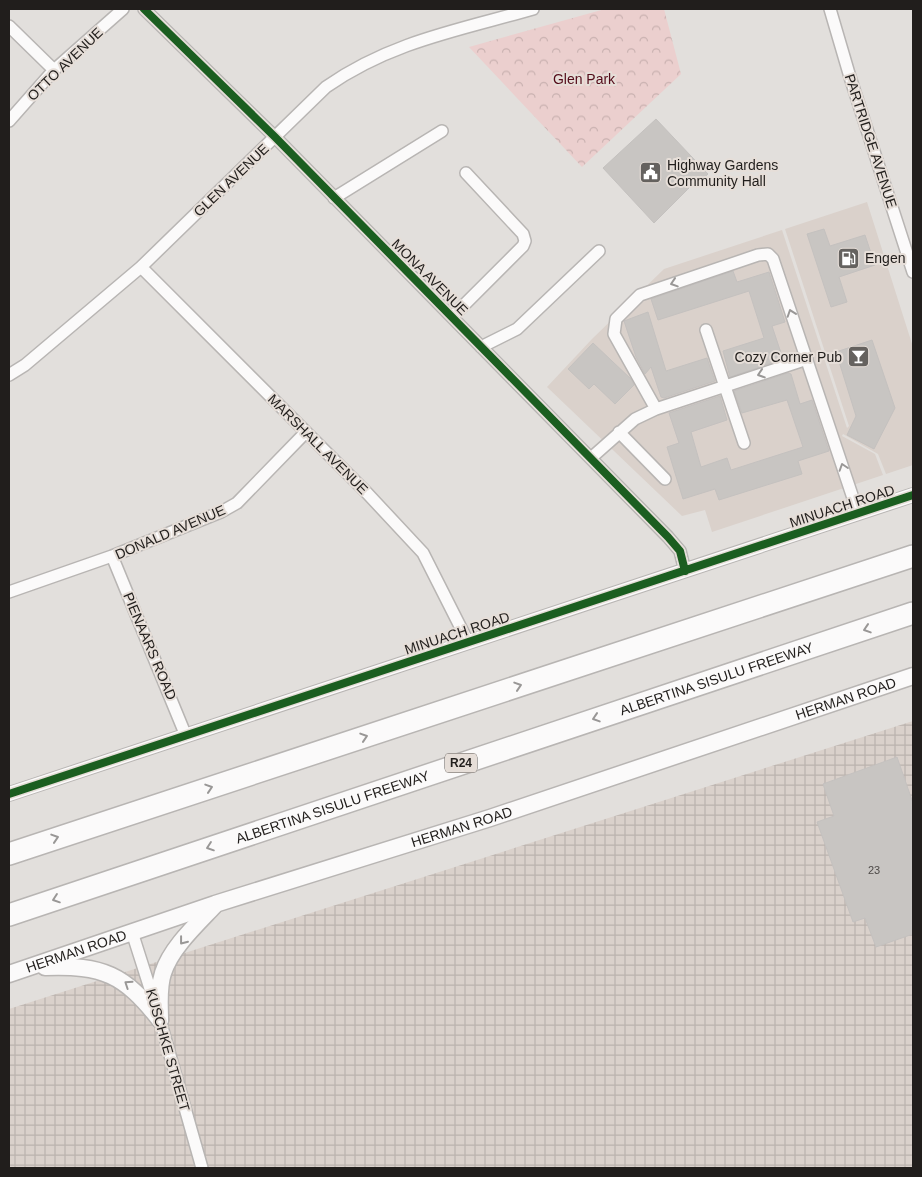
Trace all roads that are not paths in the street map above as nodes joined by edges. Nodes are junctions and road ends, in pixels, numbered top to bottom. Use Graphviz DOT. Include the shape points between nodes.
graph roads {
  1 [pos="123,9"];
  2 [pos="144,9"];
  3 [pos="533,9"];
  4 [pos="830,9"];
  5 [pos="9,26"];
  6 [pos="54,70"];
  7 [pos="9,121"];
  8 [pos="442,131"];
  9 [pos="274,137"];
  10 [pos="466,173"];
  11 [pos="334,198"];
  12 [pos="599,251"];
  13 [pos="141,267"];
  14 [pos="913,272"];
  15 [pos="452,317"];
  16 [pos="706,330"];
  17 [pos="481,347"];
  18 [pos="807,359"];
  19 [pos="9,375"];
  20 [pos="725,386"];
  21 [pos="656,409"];
  22 [pos="306,432"];
  23 [pos="619,432"];
  24 [pos="744,443"];
  25 [pos="591,458"];
  26 [pos="665,479"];
  27 [pos="913,495"];
  28 [pos="858,513"];
  29 [pos="112,556"];
  30 [pos="913,556"];
  31 [pos="685,570"];
  32 [pos="9,592"];
  33 [pos="913,613"];
  34 [pos="468,642"];
  35 [pos="913,676"];
  36 [pos="186,736"];
  37 [pos="9,794"];
  38 [pos="9,854"];
  39 [pos="215,904"];
  40 [pos="9,914"];
  41 [pos="132,932"];
  42 [pos="27,967"];
  43 [pos="9,974"];
  44 [pos="160,1020"];
  45 [pos="202,1168"];
  1 -- 6 [label="street, OTTO AVENUE"];
  2 -- 9 [label="street, MONA AVENUE"];
  3 -- 9 [label="street, GLEN AVENUE" via="398,47 356,67 326,87"];
  4 -- 14 [label="street, PARTRIDGE AVENUE"];
  5 -- 6 [label="street"];
  6 -- 7 [label="street, OTTO AVENUE"];
  8 -- 11 [label="street"];
  9 -- 11 [label="street, MONA AVENUE"];
  9 -- 13 [label="street, GLEN AVENUE"];
  10 -- 15 [label="street" via="523,234 525,241 524,246"];
  11 -- 15 [label="street, MONA AVENUE"];
  12 -- 17 [label="street" via="517,329"];
  13 -- 19 [label="street, GLEN AVENUE"];
  13 -- 22 [label="street, MARSHALL AVENUE"];
  15 -- 17 [label="street, MONA AVENUE"];
  16 -- 20 [label="street"];
  17 -- 25 [label="street, MONA AVENUE"];
  18 -- 20 [label="street, one-way"];
  18 -- 21 [label="street, one-way" via="768,254 640,294 616,319 614,334"];
  28 -- 18 [label="street, one-way"];
  20 -- 21 [label="street"];
  20 -- 24 [label="street"];
  21 -- 23 [label="street" via="635,419"];
  22 -- 29 [label="street, DONALD AVENUE" via="237,503 208,519"];
  22 -- 34 [label="street, MARSHALL AVENUE" via="423,553"];
  23 -- 25 [label="street"];
  23 -- 26 [label="street"];
  25 -- 31 [label="street, MONA AVENUE" via="668,536 680,551"];
  27 -- 28 [label="street, MINUACH ROAD"];
  28 -- 31 [label="street, MINUACH ROAD"];
  29 -- 32 [label="street, DONALD AVENUE"];
  29 -- 36 [label="street, PIENAARS ROAD"];
  38 -- 30 [label="highway, one-way"];
  31 -- 34 [label="street, MINUACH ROAD"];
  33 -- 40 [label="highway, ALBERTINA SISULU FREEWAY / R24, one-way"];
  34 -- 36 [label="street, MINUACH ROAD"];
  35 -- 39 [label="main road, HERMAN ROAD" via="490,818"];
  36 -- 37 [label="street, MINUACH ROAD"];
  39 -- 41 [label="main road, HERMAN ROAD"];
  39 -- 44 [label="main road, one-way" via="181,942 163,972"];
  41 -- 42 [label="main road, HERMAN ROAD"];
  41 -- 44 [label="street, KUSCHKE STREET"];
  42 -- 43 [label="main road, HERMAN ROAD"];
  44 -- 42 [label="main road, one-way" via="137,991 109,974 94,969"];
  44 -- 45 [label="street, KUSCHKE STREET"];
}
